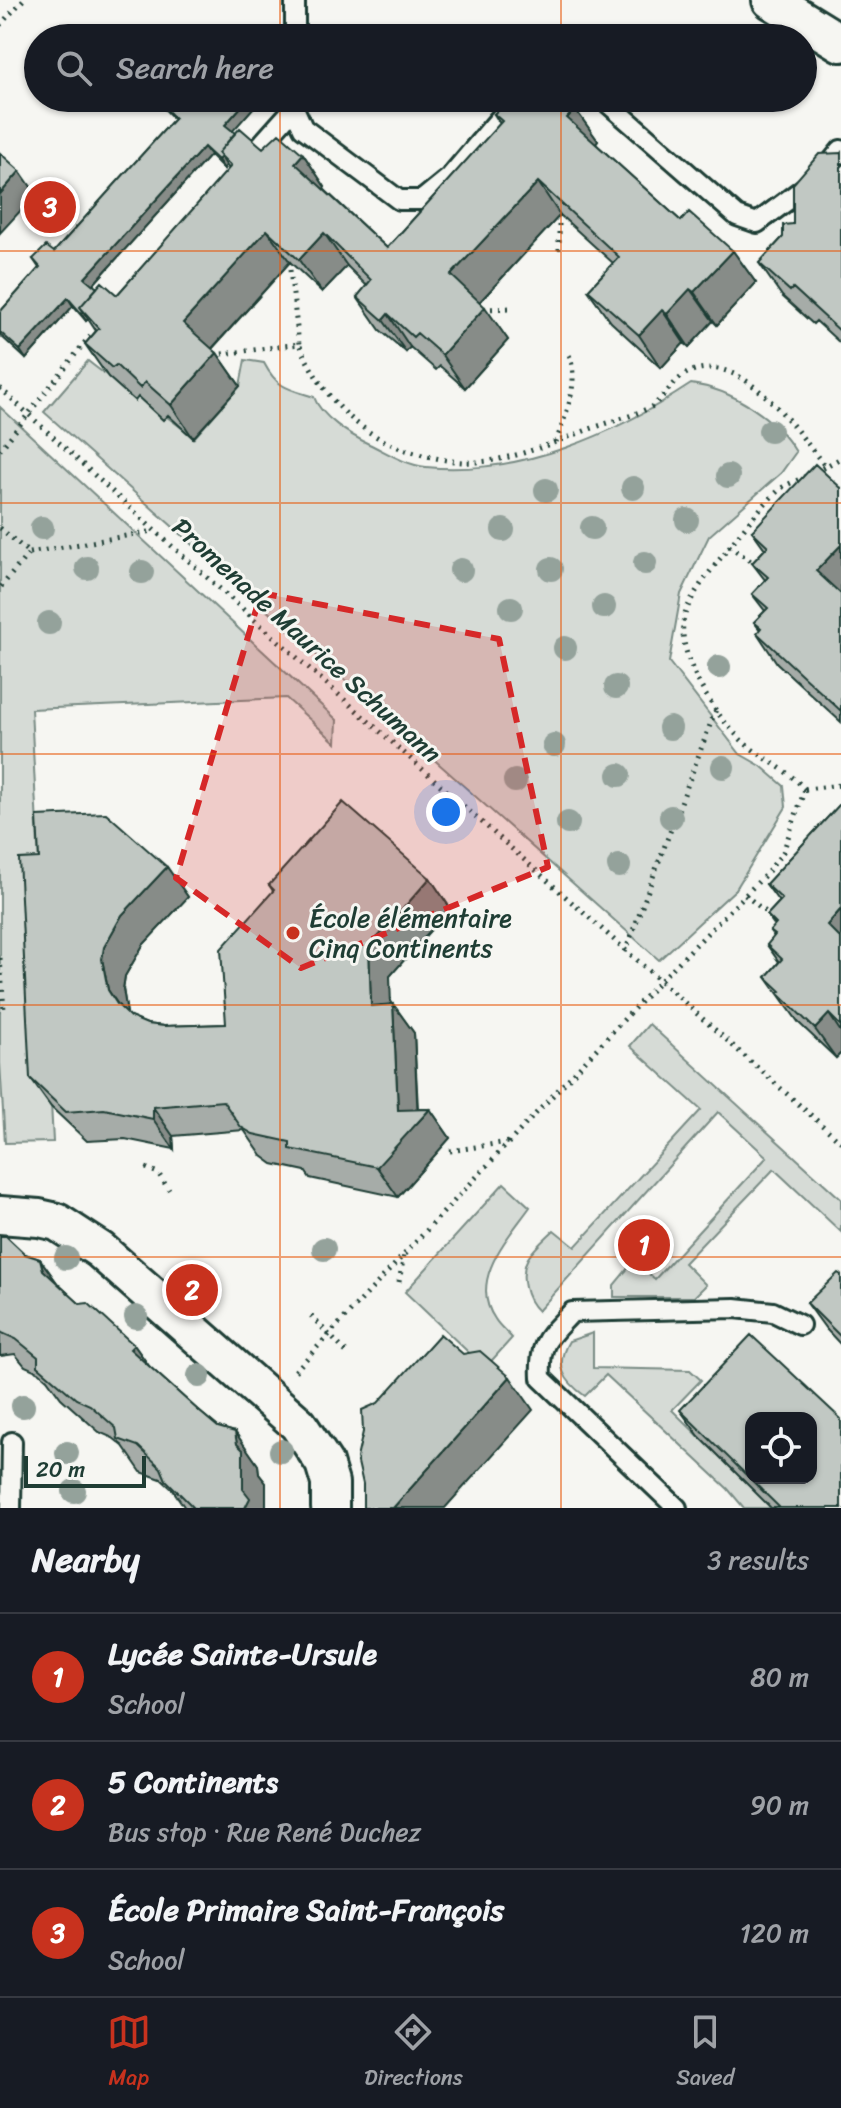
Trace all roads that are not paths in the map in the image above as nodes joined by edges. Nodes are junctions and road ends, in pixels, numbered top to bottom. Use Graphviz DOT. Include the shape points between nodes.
graph roads {
  1 [pos="295,0"];
  2 [pos="771,0"];
  3 [pos="295,24"];
  4 [pos="810,24"];
  5 [pos="817,28"];
  6 [pos="841,43"];
  7 [pos="287,112"];
  8 [pos="297,112"];
  9 [pos="505,112"];
  10 [pos="618,112"];
  11 [pos="841,150"];
  12 [pos="231,179"];
  13 [pos="0,1215"];
  14 [pos="800,1325"];
  15 [pos="12,1442"];
  16 [pos="11,1508"];
  17 [pos="330,1508"];
  18 [pos="677,1508"];
  1 -- 3 [label="lane"];
  2 -- 4 [label="street"];
  5 -- 6 [label="street"];
  7 -- 12 [label="lane"];
  8 -- 9 [label="lane" via="303,128 399,200 422,200 449,178"];
  10 -- 11 [label="lane" via="737,216 757,223 819,177"];
  13 -- 17 [label="street" via="39,1218 74,1231 270,1398 315,1446 330,1483"];
  14 -- 18 [label="lane" via="773,1312 735,1308 572,1312 544,1341 541,1378"];
  15 -- 16 [label="lane"];
}
